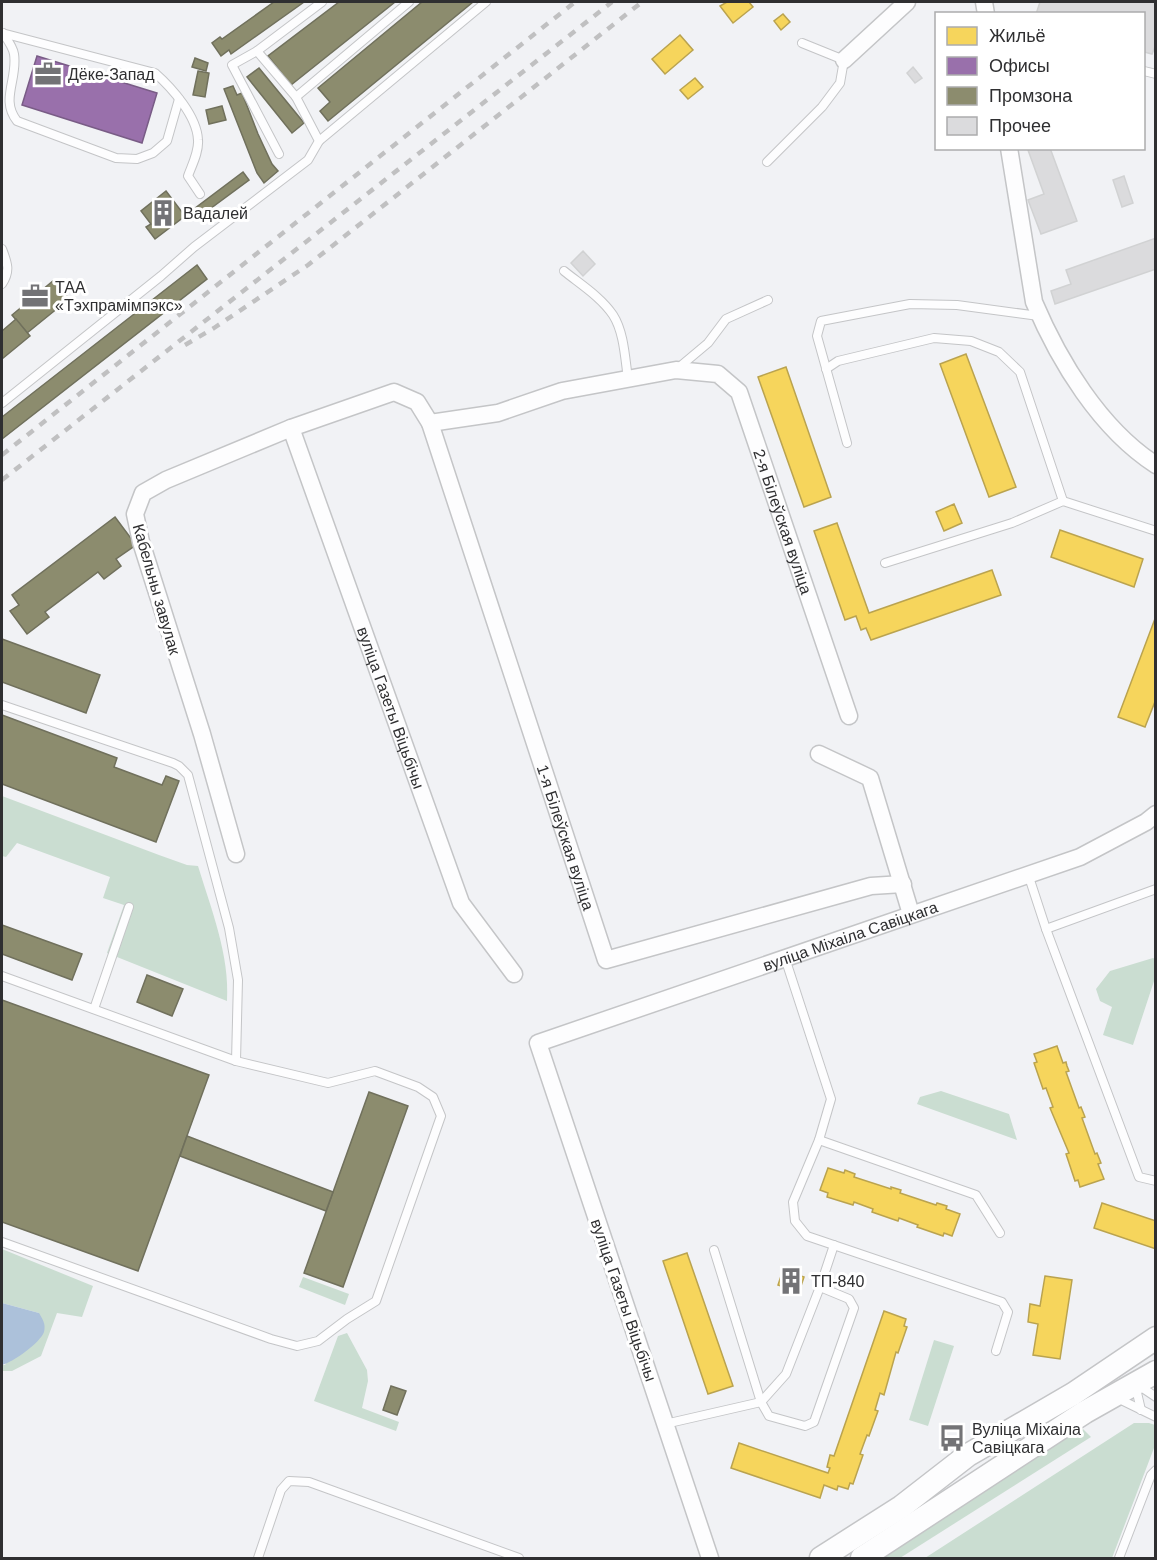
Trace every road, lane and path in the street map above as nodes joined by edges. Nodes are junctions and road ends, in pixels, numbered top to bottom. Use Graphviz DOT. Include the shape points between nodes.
graph roads {
  1 [pos="322,2"];
  2 [pos="410,2"];
  3 [pos="486,2"];
  4 [pos="907,2"];
  5 [pos="2,33"];
  6 [pos="802,43"];
  7 [pos="256,51"];
  8 [pos="844,60"];
  9 [pos="296,97"];
  10 [pos="179,99"];
  11 [pos="319,141"];
  12 [pos="1009,150"];
  13 [pos="279,154"];
  14 [pos="767,162"];
  15 [pos="200,194"];
  16 [pos="2,249"];
  17 [pos="564,271"];
  18 [pos="2,284"];
  19 [pos="768,300"];
  20 [pos="1037,309"];
  21 [pos="826,369"];
  22 [pos="676,370"];
  23 [pos="628,379"];
  24 [pos="2,403"];
  25 [pos="430,423"];
  26 [pos="291,428"];
  27 [pos="847,443"];
  28 [pos="1155,465"];
  29 [pos="1063,501"];
  30 [pos="1155,531"];
  31 [pos="885,563"];
  32 [pos="2,705"];
  33 [pos="849,716"];
  34 [pos="819,754"];
  35 [pos="1155,814"];
  36 [pos="236,854"];
  37 [pos="1028,874"];
  38 [pos="903,884"];
  39 [pos="1155,889"];
  40 [pos="129,907"];
  41 [pos="911,914"];
  42 [pos="1046,929"];
  43 [pos="785,958"];
  44 [pos="514,974"];
  45 [pos="2,976"];
  46 [pos="94,1009"];
  47 [pos="538,1042"];
  48 [pos="236,1061"];
  49 [pos="819,1140"];
  50 [pos="1155,1181"];
  51 [pos="1000,1233"];
  52 [pos="2,1242"];
  53 [pos="834,1245"];
  54 [pos="714,1250"];
  55 [pos="820,1287"];
  56 [pos="1155,1338"];
  57 [pos="996,1351"];
  58 [pos="1119,1363"];
  59 [pos="1155,1372"];
  60 [pos="1135,1383"];
  61 [pos="1114,1396"];
  62 [pos="1155,1397"];
  63 [pos="761,1402"];
  64 [pos="1141,1410"];
  65 [pos="1155,1417"];
  66 [pos="665,1424"];
  67 [pos="1155,1470"];
  68 [pos="258,1558"];
  69 [pos="519,1558"];
  70 [pos="710,1558"];
  71 [pos="821,1558"];
  72 [pos="862,1558"];
  73 [pos="1119,1558"];
  1 -- 7 [label="lane"];
  2 -- 9 [label="lane"];
  3 -- 11 [label="lane"];
  4 -- 8 [label="street"];
  5 -- 10 [label="lane" via="155,73"];
  5 -- 10 [label="lane" via="14,52 7,98 8,112 17,121 117,158 137,159 153,153 167,141"];
  6 -- 8 [label="lane"];
  7 -- 9 [label="lane"];
  7 -- 13 [label="lane" via="232,65"];
  8 -- 14 [label="lane" via="840,83 822,107"];
  9 -- 11 [label="lane"];
  10 -- 15 [label="lane" via="199,141 188,176"];
  11 -- 24 [label="lane" via="308,160"];
  12 -- 20 [label="street"];
  16 -- 18 [label="lane" via="9,266"];
  17 -- 23 [label="lane" via="613,315 620,331"];
  19 -- 22 [label="lane" via="726,319 708,343"];
  20 -- 21 [label="lane" via="910,304 821,321 817,336"];
  20 -- 28 [label="street" via="1096,411"];
  21 -- 27 [label="lane"];
  21 -- 29 [label="lane" via="838,361 934,338 971,341 999,352 1020,372"];
  22 -- 23 [label="street, 2-я Білеўская вуліца"];
  22 -- 33 [label="street, 2-я Білеўская вуліца" via="718,374 740,392"];
  23 -- 25 [label="street, 2-я Білеўская вуліца" via="562,391 498,413"];
  25 -- 26 [label="street, Кабельны завулак" via="417,402 394,392"];
  25 -- 38 [label="street, 1-я Білеўская вуліца" via="606,960 871,886"];
  26 -- 36 [label="street, Кабельны завулак" via="142,493 135,514"];
  26 -- 44 [label="street, вуліца Газеты Віцьбічы" via="461,903"];
  29 -- 30 [label="lane"];
  29 -- 31 [label="lane" via="1012,524"];
  32 -- 48 [label="lane" via="173,763 188,775 229,928 238,980"];
  34 -- 38 [label="street" via="870,778"];
  35 -- 37 [label="street, вуліца Міхаіла Савіцкага" via="1080,857"];
  37 -- 41 [label="street, вуліца Міхаіла Савіцкага"];
  37 -- 42 [label="lane"];
  38 -- 41 [label="street"];
  39 -- 42 [label="lane"];
  40 -- 46 [label="lane"];
  41 -- 43 [label="street, вуліца Міхаіла Савіцкага"];
  42 -- 50 [label="lane" via="1139,1177"];
  43 -- 47 [label="street, вуліца Міхаіла Савіцкага"];
  43 -- 49 [label="lane" via="831,1098"];
  45 -- 46 [label="lane"];
  46 -- 48 [label="lane"];
  47 -- 66 [label="street, вуліца Газеты Віцьбічы"];
  48 -- 52 [label="lane" via="328,1083 375,1071 433,1097 441,1116 376,1300 365,1309 318,1341 297,1346"];
  49 -- 51 [label="lane" via="976,1195"];
  49 -- 53 [label="lane" via="793,1202 795,1221 807,1236"];
  53 -- 55 [label="lane"];
  53 -- 57 [label="lane" via="1002,1302 1008,1312"];
  54 -- 63 [label="lane"];
  55 -- 63 [label="lane" via="786,1374"];
  55 -- 63 [label="lane" via="849,1299 854,1308 814,1422 804,1426 769,1416"];
  56 -- 58 [label="main road"];
  58 -- 60 [label="main road"];
  58 -- 71 [label="main road" via="968,1455 902,1507"];
  59 -- 60 [label="main road"];
  60 -- 61 [label="main road"];
  60 -- 62 [label="lane"];
  60 -- 64 [label="lane"];
  61 -- 64 [label="lane"];
  61 -- 72 [label="main road"];
  63 -- 66 [label="lane"];
  64 -- 65 [label="lane"];
  66 -- 70 [label="street, вуліца Газеты Віцьбічы"];
  67 -- 73 [label="lane"];
  68 -- 69 [label="lane" via="281,1490 290,1481 309,1482"];
}
